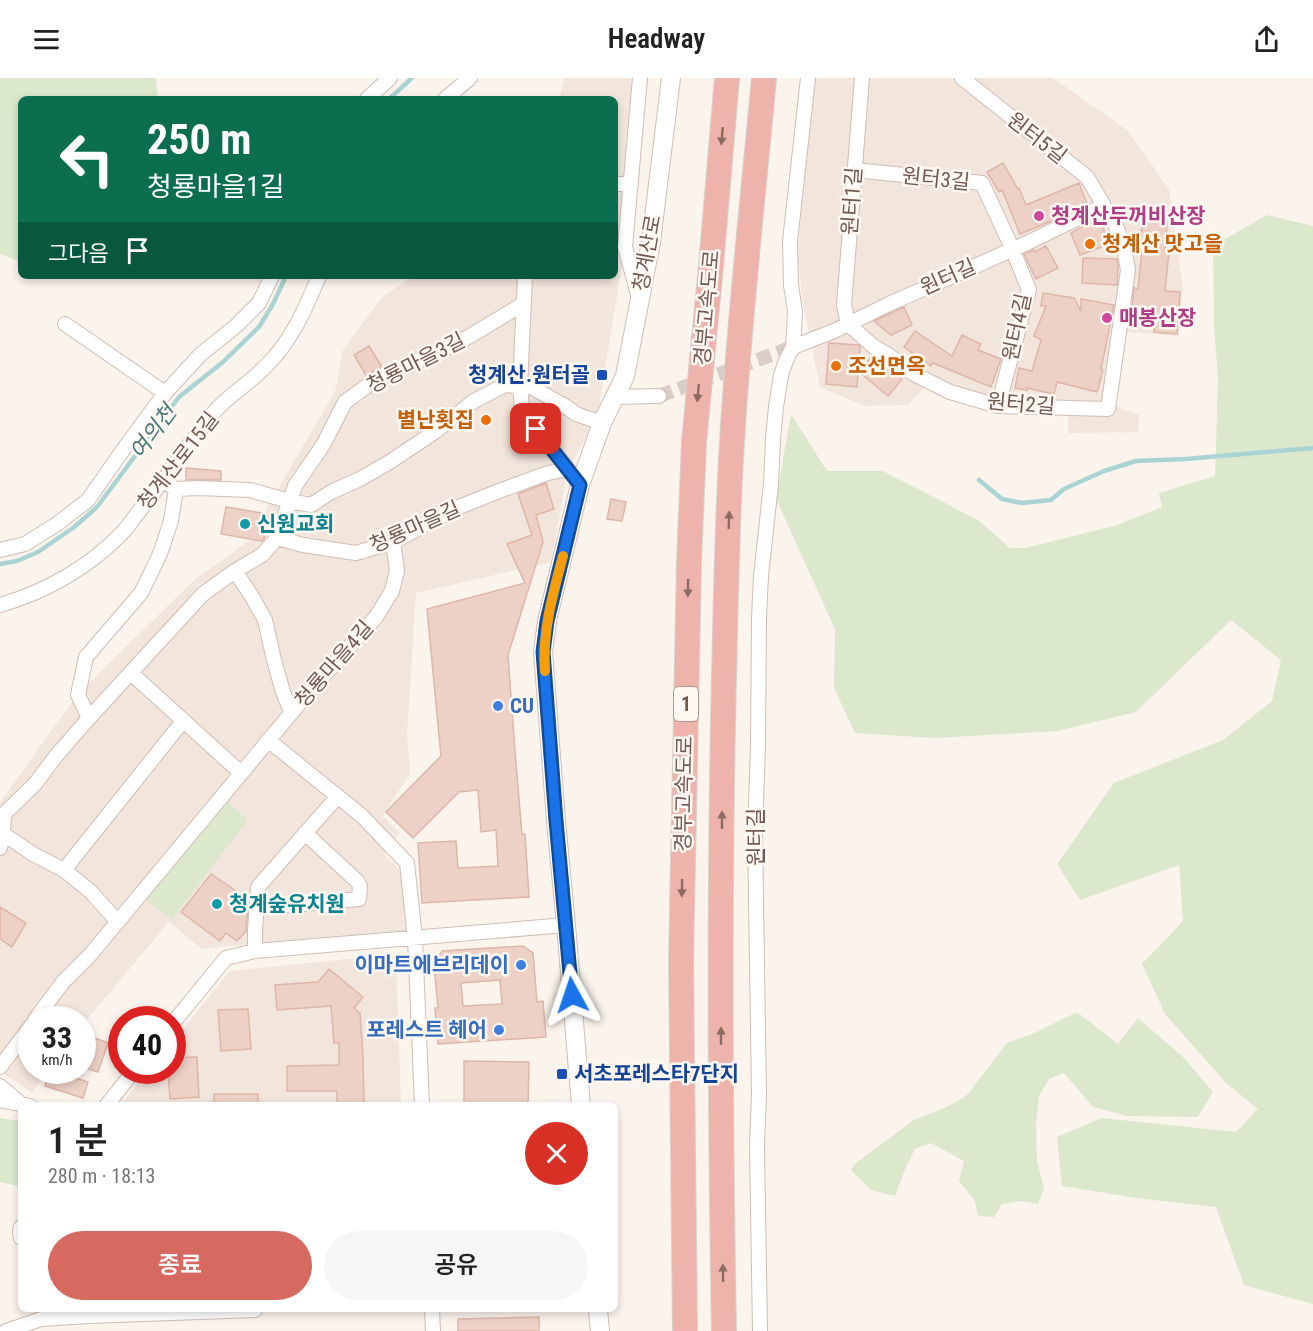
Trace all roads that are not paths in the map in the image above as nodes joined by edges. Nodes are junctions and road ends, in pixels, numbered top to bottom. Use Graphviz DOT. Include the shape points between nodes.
graph roads {
  1 [pos="390,78"];
  2 [pos="470,78"];
  3 [pos="640,78"];
  4 [pos="671,78"];
  5 [pos="727,78"];
  6 [pos="764,78"];
  7 [pos="808,78"];
  8 [pos="862,78"];
  9 [pos="962,78"];
  10 [pos="370,96"];
  11 [pos="449,96"];
  12 [pos="855,170"];
  13 [pos="618,184"];
  14 [pos="631,184"];
  15 [pos="1103,206"];
  16 [pos="1012,248"];
  17 [pos="271,279"];
  18 [pos="318,279"];
  19 [pos="525,279"];
  20 [pos="639,298"];
  21 [pos="523,304"];
  22 [pos="65,324"];
  23 [pos="848,324"];
  24 [pos="793,347"];
  25 [pos="520,386"];
  26 [pos="165,393"];
  27 [pos="659,396"];
  28 [pos="615,397"];
  29 [pos="998,406"];
  30 [pos="1108,409"];
  31 [pos="602,423"];
  32 [pos="568,469"];
  33 [pos="170,485"];
  34 [pos="580,485"];
  35 [pos="289,501"];
  36 [pos="277,538"];
  37 [pos="393,542"];
  38 [pos="0,550"];
  39 [pos="235,571"];
  40 [pos="0,605"];
  41 [pos="130,673"];
  42 [pos="291,712"];
  43 [pos="89,718"];
  44 [pos="183,721"];
  45 [pos="268,740"];
  46 [pos="241,773"];
  47 [pos="338,796"];
  48 [pos="306,832"];
  49 [pos="2,833"];
  50 [pos="0,848"];
  51 [pos="64,870"];
  52 [pos="256,908"];
  53 [pos="117,921"];
  54 [pos="566,925"];
  55 [pos="415,938"];
  56 [pos="255,951"];
  57 [pos="45,1006"];
  58 [pos="186,1007"];
  59 [pos="18,1043"];
  60 [pos="0,1067"];
  61 [pos="124,1084"];
  62 [pos="0,1086"];
  63 [pos="0,1100"];
  64 [pos="22,1102"];
  65 [pos="109,1102"];
  66 [pos="422,1102"];
  67 [pos="581,1102"];
  68 [pos="18,1103"];
  69 [pos="200,1312"];
  70 [pos="432,1312"];
  71 [pos="598,1312"];
  72 [pos="40,1315"];
  73 [pos="6,1331"];
  74 [pos="433,1331"];
  75 [pos="600,1331"];
  76 [pos="685,1331"];
  77 [pos="724,1331"];
  78 [pos="760,1331"];
  1 -- 10 [label="street"];
  2 -- 11 [label="street"];
  3 -- 14 [label="street"];
  4 -- 20 [label="street, 청계산로" via="651,242"];
  5 -- 76 [label="highway, 경부고속도로 / 1, one-way" via="694,441 689,562 681,962"];
  77 -- 6 [label="highway, 경부고속도로 / 1, one-way" via="721,914 726,596 732,442"];
  7 -- 24 [label="street, 원터길" via="790,241 795,311"];
  8 -- 12 [label="street, 원터1길"];
  9 -- 15 [label="street, 원터5길" via="1086,177"];
  12 -- 16 [label="street, 원터3길" via="982,183"];
  12 -- 23 [label="street, 원터1길" via="844,305"];
  13 -- 14 [label="street"];
  14 -- 20 [label="street" via="625,248"];
  15 -- 16 [label="street, 원터길"];
  15 -- 30 [label="street, 원터5길" via="1116,226 1128,270"];
  16 -- 23 [label="street, 원터길"];
  16 -- 29 [label="street, 원터4길" via="1029,290"];
  17 -- 26 [label="street" via="259,303 201,354"];
  18 -- 33 [label="street, 청계산로15길" via="289,339 264,368 217,409 191,442"];
  19 -- 21 [label="street"];
  20 -- 28 [label="street, 청계산로" via="625,376"];
  21 -- 25 [label="street"];
  21 -- 35 [label="street, 청룡마을3길" via="470,336 375,380 345,402"];
  22 -- 26 [label="street"];
  23 -- 24 [label="street, 원터길"];
  23 -- 29 [label="street, 원터2길" via="914,374 950,392"];
  24 -- 78 [label="street, 원터길" via="781,375 776,407 759,618 755,834"];
  25 -- 31 [label="street" via="531,387 576,414"];
  25 -- 32 [label="street" via="522,408"];
  25 -- 35 [label="street" via="505,385 474,401 388,463 311,505"];
  26 -- 38 [label="street" via="87,500 24,544"];
  27 -- 28 [label="street"];
  28 -- 31 [label="street, 청계산로"];
  29 -- 30 [label="street, 원터2길"];
  31 -- 34 [label="street, 청계산로"];
  32 -- 34 [label="street"];
  32 -- 37 [label="street, 청룡마을길" via="454,509"];
  33 -- 35 [label="street" via="250,490"];
  33 -- 40 [label="street, 청계산로15길" via="94,558 57,582"];
  33 -- 43 [label="street" via="171,521 141,593 86,657 78,694"];
  34 -- 54 [label="street, 청계산로" via="543,652"];
  35 -- 36 [label="street, 청룡마을3길"];
  36 -- 37 [label="street, 청룡마을길" via="356,553"];
  36 -- 39 [label="street" via="262,555"];
  37 -- 42 [label="street, 청룡마을4길" via="397,571 392,591 376,617"];
  39 -- 41 [label="street" via="203,594"];
  39 -- 42 [label="street" via="265,620"];
  41 -- 43 [label="street"];
  41 -- 44 [label="street"];
  42 -- 45 [label="street, 청룡마을4길"];
  43 -- 49 [label="street" via="35,784 5,813"];
  44 -- 46 [label="street"];
  44 -- 51 [label="street"];
  45 -- 46 [label="street, 청룡마을4길"];
  45 -- 47 [label="street"];
  46 -- 53 [label="street, 청룡마을4길"];
  47 -- 48 [label="street"];
  47 -- 55 [label="street" via="407,863"];
  48 -- 52 [label="street" via="258,887"];
  48 -- 52 [label="street" via="357,881 359,898"];
  49 -- 50 [label="street"];
  49 -- 51 [label="street"];
  51 -- 53 [label="street"];
  52 -- 56 [label="street"];
  53 -- 57 [label="street, 청룡마을4길"];
  54 -- 55 [label="street"];
  54 -- 67 [label="street, 청계산로"];
  55 -- 56 [label="street"];
  55 -- 66 [label="street"];
  56 -- 58 [label="street" via="226,958"];
  59 -- 60 [label="street"];
  61 -- 65 [label="street"];
  62 -- 64 [label="street"];
  63 -- 68 [label="street"];
  69 -- 72 [label="street"];
  70 -- 74 [label="street"];
  71 -- 75 [label="street"];
  72 -- 73 [label="street"];
}
